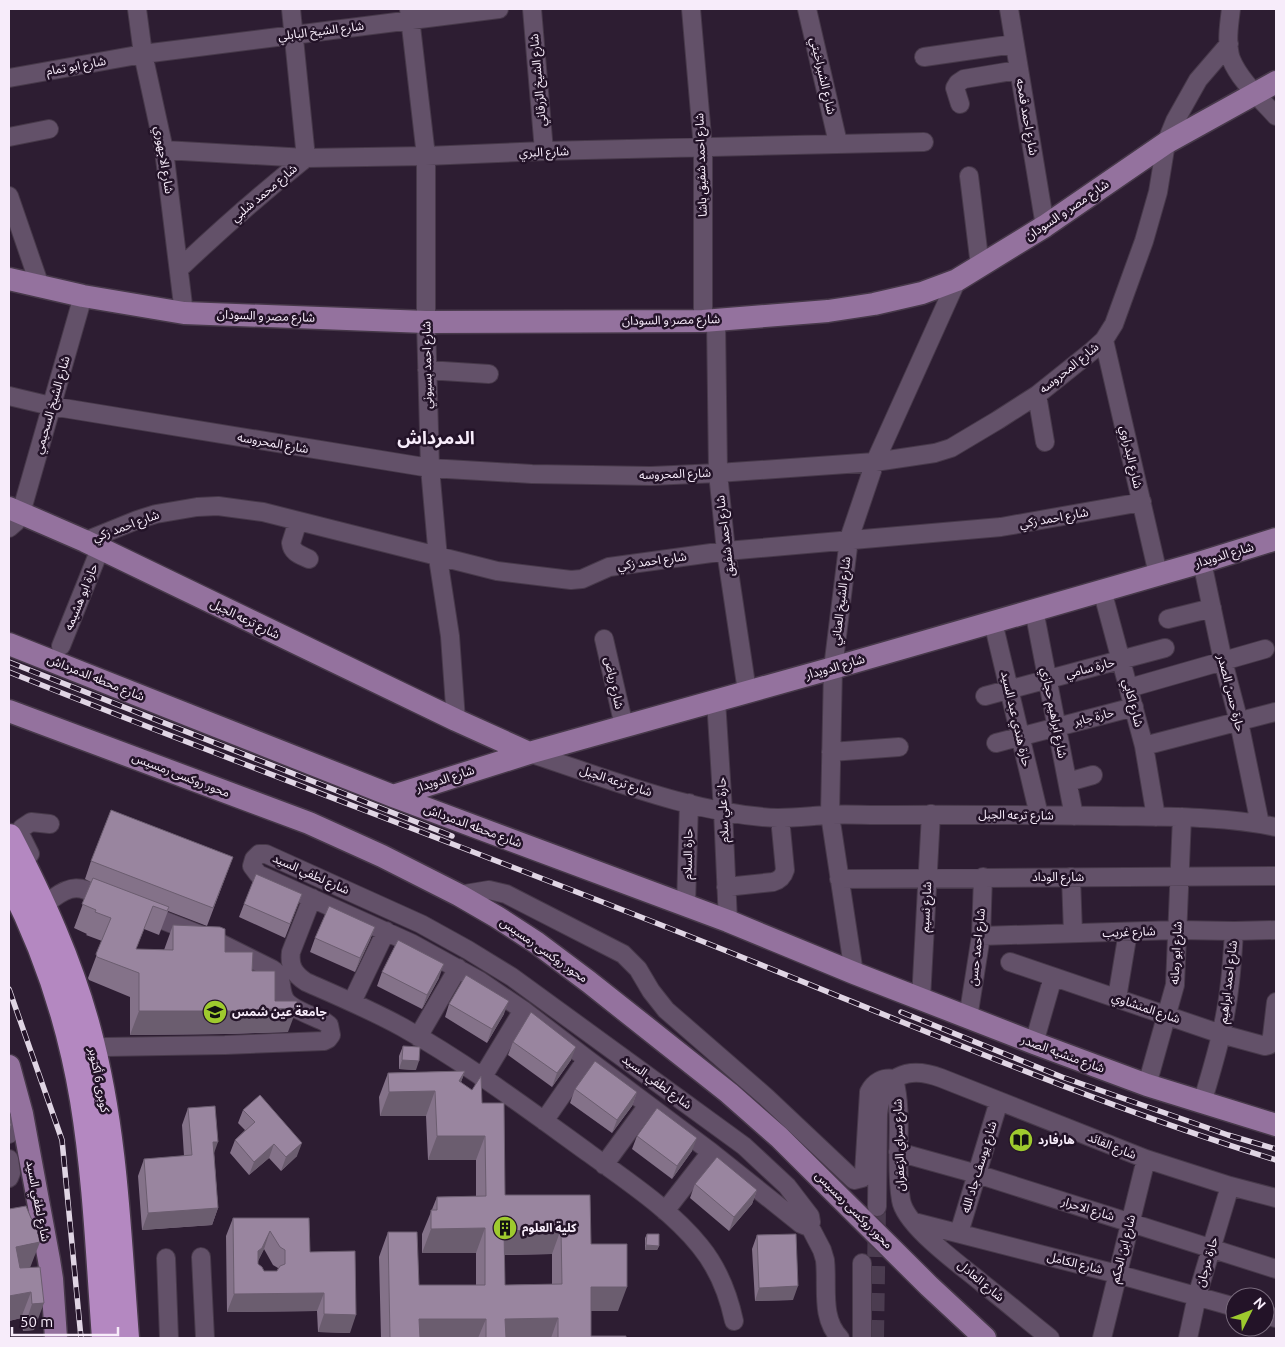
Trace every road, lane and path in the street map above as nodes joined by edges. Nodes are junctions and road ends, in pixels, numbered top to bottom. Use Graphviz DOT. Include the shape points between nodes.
graph roads {
  1 [pos="137,9"];
  2 [pos="292,9"];
  3 [pos="499,9"];
  4 [pos="532,9"];
  5 [pos="691,9"];
  6 [pos="807,9"];
  7 [pos="1009,9"];
  8 [pos="1231,9"];
  9 [pos="410,14"];
  10 [pos="294,34"];
  11 [pos="1014,44"];
  12 [pos="1229,44"];
  13 [pos="144,54"];
  14 [pos="924,57"];
  15 [pos="1018,70"];
  16 [pos="9,78"];
  17 [pos="1276,82"];
  18 [pos="1256,94"];
  19 [pos="960,104"];
  20 [pos="1276,116"];
  21 [pos="49,129"];
  22 [pos="9,137"];
  23 [pos="924,142"];
  24 [pos="1166,143"];
  25 [pos="838,144"];
  26 [pos="703,148"];
  27 [pos="164,150"];
  28 [pos="544,152"];
  29 [pos="426,156"];
  30 [pos="306,158"];
  31 [pos="969,176"];
  32 [pos="9,196"];
  33 [pos="1045,226"];
  34 [pos="980,266"];
  35 [pos="180,269"];
  36 [pos="9,279"];
  37 [pos="957,280"];
  38 [pos="40,286"];
  39 [pos="83,296"];
  40 [pos="184,312"];
  41 [pos="709,320"];
  42 [pos="426,322"];
  43 [pos="1104,340"];
  44 [pos="427,370"];
  45 [pos="489,374"];
  46 [pos="1037,395"];
  47 [pos="9,396"];
  48 [pos="51,406"];
  49 [pos="1045,442"];
  50 [pos="874,462"];
  51 [pos="430,468"];
  52 [pos="718,473"];
  53 [pos="1142,502"];
  54 [pos="13,516"];
  55 [pos="298,521"];
  56 [pos="848,539"];
  57 [pos="1276,539"];
  58 [pos="92,545"];
  59 [pos="726,551"];
  60 [pos="438,558"];
  61 [pos="309,559"];
  62 [pos="1202,562"];
  63 [pos="1158,574"];
  64 [pos="1102,590"];
  65 [pos="1212,608"];
  66 [pos="1034,610"];
  67 [pos="1168,619"];
  68 [pos="993,622"];
  69 [pos="604,639"];
  70 [pos="9,644"];
  71 [pos="61,646"];
  72 [pos="1165,648"];
  73 [pos="1264,649"];
  74 [pos="1121,660"];
  75 [pos="1223,660"];
  76 [pos="833,668"];
  77 [pos="1048,679"];
  78 [pos="1130,688"];
  79 [pos="1009,689"];
  80 [pos="746,691"];
  81 [pos="985,696"];
  82 [pos="716,700"];
  83 [pos="1134,707"];
  84 [pos="9,711"];
  85 [pos="1274,712"];
  86 [pos="456,720"];
  87 [pos="1239,722"];
  88 [pos="624,726"];
  89 [pos="1057,727"];
  90 [pos="1020,737"];
  91 [pos="996,743"];
  92 [pos="1144,746"];
  93 [pos="898,747"];
  94 [pos="831,752"];
  95 [pos="529,753"];
  96 [pos="1093,775"];
  97 [pos="1068,782"];
  98 [pos="393,796"];
  99 [pos="689,803"];
  100 [pos="723,811"];
  101 [pos="931,814"];
  102 [pos="830,815"];
  103 [pos="1039,815"];
  104 [pos="1074,816"];
  105 [pos="1156,817"];
  106 [pos="1182,817"];
  107 [pos="780,818"];
  108 [pos="50,824"];
  109 [pos="1268,825"];
  110 [pos="9,837"];
  111 [pos="1071,876"];
  112 [pos="1180,876"];
  113 [pos="1276,876"];
  114 [pos="983,877"];
  115 [pos="9,878"];
  116 [pos="928,878"];
  117 [pos="839,879"];
  118 [pos="726,887"];
  119 [pos="459,895"];
  120 [pos="312,898"];
  121 [pos="52,899"];
  122 [pos="686,905"];
  123 [pos="728,921"];
  124 [pos="1177,930"];
  125 [pos="1276,930"];
  126 [pos="386,931"];
  127 [pos="1234,931"];
  128 [pos="1128,932"];
  129 [pos="1073,933"];
  130 [pos="981,936"];
  131 [pos="1010,962"];
  132 [pos="458,968"];
  133 [pos="854,973"];
  134 [pos="1053,977"];
  135 [pos="1117,998"];
  136 [pos="921,1000"];
  137 [pos="352,1002"];
  138 [pos="1276,1002"];
  139 [pos="523,1010"];
  140 [pos="1167,1015"];
  141 [pos="968,1018"];
  142 [pos="1222,1034"];
  143 [pos="1274,1035"];
  144 [pos="418,1037"];
  145 [pos="1034,1044"];
  146 [pos="105,1047"];
  147 [pos="587,1059"];
  148 [pos="9,1066"];
  149 [pos="482,1078"];
  150 [pos="894,1079"];
  151 [pos="1146,1085"];
  152 [pos="999,1101"];
  153 [pos="1202,1103"];
  154 [pos="648,1105"];
  155 [pos="22,1114"];
  156 [pos="544,1121"];
  157 [pos="1276,1125"];
  158 [pos="9,1134"];
  159 [pos="711,1152"];
  160 [pos="898,1152"];
  161 [pos="9,1158"];
  162 [pos="1146,1159"];
  163 [pos="604,1165"];
  164 [pos="977,1174"];
  165 [pos="9,1178"];
  166 [pos="1230,1186"];
  167 [pos="1276,1198"];
  168 [pos="876,1207"];
  169 [pos="665,1211"];
  170 [pos="914,1222"];
  171 [pos="1130,1222"];
  172 [pos="809,1225"];
  173 [pos="26,1226"];
  174 [pos="959,1233"];
  175 [pos="1211,1247"];
  176 [pos="201,1257"];
  177 [pos="166,1258"];
  178 [pos="49,1260"];
  179 [pos="862,1263"];
  180 [pos="1276,1269"];
  181 [pos="1117,1274"];
  182 [pos="1198,1296"];
  183 [pos="1225,1303"];
  184 [pos="734,1321"];
  185 [pos="56,1338"];
  186 [pos="105,1338"];
  187 [pos="126,1338"];
  188 [pos="137,1338"];
  189 [pos="169,1338"];
  190 [pos="205,1338"];
  191 [pos="840,1338"];
  192 [pos="862,1338"];
  193 [pos="985,1338"];
  194 [pos="1050,1338"];
  195 [pos="1102,1338"];
  196 [pos="1188,1338"];
  1 -- 13 [label="street, شارع الاجهوري"];
  2 -- 10 [label="street, شارع محمد شلبي"];
  3 -- 9 [label="street, شارع الشيخ البابلي"];
  4 -- 28 [label="street, شارع الشيخ الزرقاني"];
  5 -- 26 [label="street, شارع احمد شفيق باشا"];
  6 -- 25 [label="street, شارع الشبراخيتي"];
  7 -- 11 [label="street, شارع احمد قمحه"];
  8 -- 12 [label="street"];
  9 -- 10 [label="street, شارع الشيخ البابلي"];
  9 -- 29 [label="street, شارع احمد بسيوني"];
  10 -- 13 [label="street, شارع الشيخ البابلي"];
  10 -- 30 [label="street, شارع محمد شلبي"];
  11 -- 14 [label="street"];
  11 -- 15 [label="street, شارع احمد قمحه"];
  12 -- 18 [label="street" via="1236,69"];
  12 -- 24 [label="street, شارع المحروسه" via="1194,87"];
  13 -- 16 [label="street, شارع ابو تمام"];
  13 -- 27 [label="street, شارع الاجهوري"];
  15 -- 19 [label="street" via="964,79 955,88"];
  15 -- 33 [label="street, شارع احمد قمحه"];
  17 -- 18 [label="main road, شارع مصر و السودان"];
  18 -- 20 [label="street"];
  18 -- 24 [label="main road, شارع مصر و السودان"];
  21 -- 22 [label="street"];
  23 -- 25 [label="street, شارع البري"];
  24 -- 33 [label="main road, شارع مصر و السودان"];
  24 -- 43 [label="street, شارع المحروسه" via="1158,192 1144,241 1114,324"];
  25 -- 26 [label="street, شارع البري"];
  26 -- 28 [label="street, شارع البري"];
  26 -- 41 [label="street, شارع احمد شفيق باشا"];
  27 -- 30 [label="street, شارع البري"];
  27 -- 35 [label="street, شارع الاجهوري"];
  28 -- 29 [label="street, شارع البري"];
  29 -- 30 [label="street, شارع البري"];
  29 -- 42 [label="street, شارع احمد بسيوني"];
  30 -- 35 [label="street, شارع محمد شلبي" via="220,230"];
  31 -- 34 [label="street"];
  32 -- 38 [label="street"];
  33 -- 34 [label="main road, شارع مصر و السودان"];
  34 -- 37 [label="main road, شارع مصر و السودان"];
  35 -- 40 [label="street, شارع الاجهوري"];
  36 -- 38 [label="main road, شارع مصر و السودان"];
  37 -- 41 [label="main road, شارع مصر و السودان" via="922,293 874,304 828,311"];
  37 -- 50 [label="street, شارع الشيخ العناني"];
  38 -- 39 [label="main road, شارع مصر و السودان"];
  39 -- 40 [label="main road, شارع مصر و السودان"];
  39 -- 48 [label="street, شارع الشيخ السحيمي"];
  40 -- 42 [label="main road, شارع مصر و السودان"];
  41 -- 42 [label="main road, شارع مصر و السودان"];
  41 -- 52 [label="street, شارع احمد شفيق"];
  42 -- 44 [label="street, شارع احمد بسيوني"];
  43 -- 46 [label="street, شارع المحروسه"];
  43 -- 53 [label="street, شارع البدراوي"];
  44 -- 45 [label="street"];
  44 -- 51 [label="street, شارع احمد بسيوني"];
  46 -- 49 [label="street"];
  46 -- 50 [label="street, شارع المحروسه" via="951,448"];
  47 -- 48 [label="street, شارع المحروسه"];
  48 -- 51 [label="street, شارع المحروسه"];
  48 -- 54 [label="street, شارع الشيخ السحيمي"];
  50 -- 52 [label="street, شارع المحروسه"];
  50 -- 56 [label="street, شارع الشيخ العناني"];
  51 -- 52 [label="street, شارع المحروسه" via="532,474 651,476"];
  51 -- 60 [label="street, شارع احمد بسيوني"];
  52 -- 59 [label="street, شارع احمد شفيق"];
  53 -- 56 [label="street, شارع احمد زكي" via="1001,527"];
  53 -- 63 [label="street, شارع البدراوي"];
  54 -- 58 [label="main road, شارع ترعه الجبل"];
  55 -- 58 [label="street, شارع احمد زكي" via="239,508 176,509 143,518"];
  55 -- 60 [label="street, شارع احمد زكي"];
  55 -- 61 [label="street" via="291,547"];
  56 -- 59 [label="street, شارع احمد زكي"];
  56 -- 76 [label="street, شارع الشيخ العناني"];
  57 -- 62 [label="main road, شارع الدويدار"];
  58 -- 71 [label="street, حارة ابو هشيمه"];
  58 -- 86 [label="main road, شارع ترعه الجبل"];
  59 -- 60 [label="street, شارع احمد زكي" via="609,567 571,580 497,571"];
  59 -- 80 [label="street, شارع احمد شفيق"];
  60 -- 86 [label="street, شارع احمد بسيوني" via="450,636"];
  62 -- 63 [label="main road, شارع الدويدار"];
  62 -- 65 [label="street, حارة حسن الصدر"];
  63 -- 64 [label="main road, شارع الدويدار"];
  64 -- 66 [label="main road, شارع الدويدار"];
  64 -- 74 [label="street, شارع اكابي"];
  65 -- 67 [label="street"];
  65 -- 75 [label="street, حارة حسن الصدر"];
  66 -- 68 [label="main road, شارع الدويدار"];
  66 -- 77 [label="street, شارع ابراهيم حجازي"];
  68 -- 76 [label="main road, شارع الدويدار"];
  68 -- 79 [label="street, حارة هندي عبد السيد"];
  69 -- 88 [label="street, شارع رياض"];
  70 -- 98 [label="main road, شارع محطه الدمرداش"];
  72 -- 74 [label="street, حارة سامي"];
  73 -- 75 [label="street"];
  74 -- 77 [label="street, حارة سامي"];
  74 -- 78 [label="street, شارع اكابي"];
  75 -- 78 [label="street"];
  75 -- 87 [label="street, حارة حسن الصدر"];
  76 -- 80 [label="main road, شارع الدويدار"];
  76 -- 94 [label="street, شارع الشيخ العناني"];
  77 -- 79 [label="street, حارة سامي"];
  77 -- 89 [label="street, شارع ابراهيم حجازي"];
  78 -- 83 [label="street, شارع اكابي"];
  79 -- 81 [label="street, حارة سامي"];
  79 -- 90 [label="street, حارة هندي عبد السيد"];
  80 -- 82 [label="main road, شارع الدويدار"];
  82 -- 88 [label="main road, شارع الدويدار"];
  82 -- 100 [label="street, حارة علي سلام"];
  83 -- 89 [label="street, حارة جابر"];
  83 -- 92 [label="street, شارع اكابي"];
  84 -- 119 [label="main road, محور روكسى رمسيس" via="309,823"];
  85 -- 87 [label="street"];
  86 -- 95 [label="main road, شارع ترعه الجبل"];
  87 -- 92 [label="street"];
  87 -- 109 [label="street, حارة حسن الصدر"];
  88 -- 95 [label="main road, شارع الدويدار"];
  89 -- 90 [label="street, حارة جابر"];
  89 -- 97 [label="street, شارع ابراهيم حجازي"];
  90 -- 91 [label="street, حارة جابر"];
  90 -- 103 [label="street, حارة هندي عبد السيد"];
  92 -- 105 [label="street, شارع اكابي"];
  93 -- 94 [label="street"];
  94 -- 102 [label="street, شارع الشيخ العناني"];
  95 -- 98 [label="main road, شارع الدويدار"];
  95 -- 99 [label="street, شارع ترعه الجبل"];
  96 -- 97 [label="street"];
  97 -- 104 [label="street, شارع ابراهيم حجازي"];
  98 -- 122 [label="main road, شارع محطه الدمرداش"];
  99 -- 100 [label="street, شارع ترعه الجبل"];
  99 -- 122 [label="street, حارة السلام"];
  100 -- 107 [label="street, شارع ترعه الجبل"];
  100 -- 118 [label="street, حارة علي سلام"];
  101 -- 102 [label="street, شارع ترعه الجبل"];
  101 -- 103 [label="street, شارع ترعه الجبل"];
  101 -- 116 [label="street, شارع نسيم"];
  102 -- 107 [label="street, شارع ترعه الجبل"];
  102 -- 117 [label="street, شارع الشيخ العناني"];
  103 -- 104 [label="street, شارع ترعه الجبل"];
  104 -- 105 [label="street, شارع ترعه الجبل"];
  105 -- 106 [label="street, شارع ترعه الجبل"];
  106 -- 109 [label="street, شارع ترعه الجبل"];
  106 -- 112 [label="street, شارع ابو رمانه"];
  107 -- 118 [label="street" via="784,876 779,880"];
  108 -- 121 [label="street" via="28,823 22,828 21,836"];
  110 -- 187 [label="highway, كوبرى 6 أكتوبر" via="56,934 79,997 96,1063 108,1129"];
  111 -- 112 [label="street, شارع الوداد"];
  111 -- 114 [label="street, شارع الوداد"];
  111 -- 129 [label="street"];
  112 -- 113 [label="street, شارع الوداد"];
  112 -- 124 [label="street, شارع ابو رمانه"];
  114 -- 116 [label="street, شارع الوداد"];
  114 -- 130 [label="street, شارع احمد حسن"];
  115 -- 186 [label="highway, كوبرى 6 أكتوبر" via="38,941 60,1003 76,1066 91,1164"];
  116 -- 117 [label="street, شارع الوداد"];
  116 -- 136 [label="street, شارع نسيم"];
  117 -- 133 [label="street, شارع الشيخ العناني"];
  118 -- 123 [label="street, حارة علي سلام"];
  119 -- 150 [label="street, شارع القائد" via="479,890 506,894 623,954 638,969 666,1010 760,1090 849,1178 862,1178 864,1173 869,1092 879,1081"];
  119 -- 193 [label="main road, محور روكسى رمسيس" via="537,943 729,1093 799,1156"];
  120 -- 126 [label="street, شارع لطفي السيد"];
  120 -- 137 [label="street" via="291,952 293,970 306,982"];
  120 -- 172 [label="street, شارع لطفي السيد" via="258,874 252,866 254,859 259,854 266,854 395,912 444,936 512,977 744,1146 797,1198 812,1219"];
  121 -- 146 [label="street"];
  121 -- 146 [label="street" via="66,889 78,888 216,941 276,971 285,1000 329,1025 331,1035 324,1041"];
  122 -- 123 [label="main road, شارع محطه الدمرداش"];
  123 -- 133 [label="main road, شارع محطه الدمرداش"];
  124 -- 127 [label="street, شارع غريب"];
  124 -- 128 [label="street, شارع غريب"];
  124 -- 140 [label="street, شارع ابو رمانه" via="1175,985"];
  125 -- 127 [label="street, شارع غريب"];
  126 -- 132 [label="street, شارع لطفي السيد"];
  126 -- 137 [label="street"];
  127 -- 142 [label="street, شارع احمد ابراهيم"];
  128 -- 129 [label="street, شارع غريب"];
  128 -- 135 [label="street"];
  129 -- 130 [label="street, شارع غريب"];
  130 -- 141 [label="street, شارع احمد حسن"];
  131 -- 134 [label="street, شارع المنشاوي"];
  132 -- 139 [label="street, شارع لطفي السيد"];
  132 -- 144 [label="street"];
  133 -- 136 [label="main road, شارع منشيه الصدر"];
  134 -- 135 [label="street, شارع المنشاوي"];
  134 -- 145 [label="street"];
  135 -- 140 [label="street, شارع المنشاوي"];
  136 -- 141 [label="main road, شارع منشيه الصدر"];
  137 -- 144 [label="street"];
  138 -- 143 [label="street"];
  139 -- 147 [label="street, شارع لطفي السيد"];
  139 -- 149 [label="street"];
  140 -- 142 [label="street, شارع المنشاوي"];
  140 -- 151 [label="street, شارع ابو رمانه"];
  141 -- 145 [label="main road, شارع منشيه الصدر"];
  142 -- 143 [label="street, شارع المنشاوي" via="1265,1046"];
  142 -- 153 [label="street, شارع احمد ابراهيم"];
  144 -- 149 [label="street"];
  145 -- 151 [label="main road, شارع منشيه الصدر"];
  146 -- 188 [label="street" via="116,1114"];
  147 -- 154 [label="street, شارع لطفي السيد"];
  147 -- 156 [label="street"];
  148 -- 155 [label="main road, شارع لطفي السيد"];
  149 -- 156 [label="street"];
  150 -- 152 [label="street, شارع القائد" via="908,1073 924,1072"];
  150 -- 160 [label="street, شارع سراي الزعفران" via="898,1103"];
  150 -- 168 [label="street, شارع سراي الزعفران" via="883,1092 879,1107"];
  151 -- 153 [label="main road, شارع منشيه الصدر"];
  152 -- 162 [label="street, شارع القائد"];
  152 -- 164 [label="street, شارع يوسف جاد الله"];
  153 -- 157 [label="main road, شارع منشيه الصدر"];
  154 -- 159 [label="street, شارع لطفي السيد"];
  154 -- 163 [label="street"];
  155 -- 158 [label="street"];
  155 -- 178 [label="main road, شارع لطفي السيد"];
  156 -- 163 [label="street"];
  159 -- 169 [label="street"];
  159 -- 172 [label="street, شارع لطفي السيد" via="801,1224"];
  160 -- 164 [label="street, شارع الاحرار"];
  160 -- 170 [label="street, شارع سراي الزعفران" via="901,1200"];
  161 -- 165 [label="street"];
  162 -- 166 [label="street, شارع القائد"];
  162 -- 171 [label="street, شارع ابن الحكم"];
  163 -- 169 [label="street"];
  164 -- 171 [label="street, شارع الاحرار"];
  164 -- 174 [label="street, شارع يوسف جاد الله"];
  166 -- 167 [label="street, شارع القائد"];
  166 -- 175 [label="street, حارة مرجان"];
  169 -- 184 [label="street" via="710,1260 725,1289"];
  170 -- 174 [label="street, شارع الكامل"];
  170 -- 194 [label="street, شارع العادل" via="927,1237"];
  171 -- 175 [label="street, شارع الاحرار"];
  171 -- 181 [label="street, شارع ابن الحكم"];
  172 -- 191 [label="street, شارع لطفي السيد" via="825,1260 829,1321"];
  173 -- 178 [label="street" via="31,1240"];
  174 -- 181 [label="street, شارع الكامل"];
  175 -- 180 [label="street, شارع الاحرار"];
  175 -- 182 [label="street, حارة مرجان"];
  176 -- 190 [label="street"];
  177 -- 189 [label="street"];
  178 -- 185 [label="main road, شارع لطفي السيد"];
  179 -- 192 [label="street"];
  181 -- 182 [label="street, شارع الكامل"];
  181 -- 195 [label="street, شارع ابن الحكم"];
  182 -- 183 [label="street, شارع الكامل"];
  182 -- 196 [label="street, حارة مرجان"];
}
